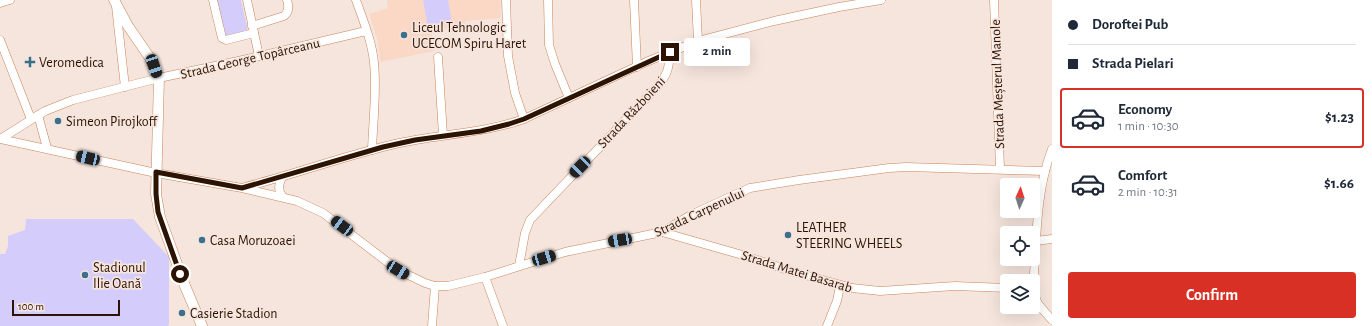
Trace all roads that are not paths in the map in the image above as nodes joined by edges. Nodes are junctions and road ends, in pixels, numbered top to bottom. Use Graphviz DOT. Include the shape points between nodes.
graph roads {
  1 [pos="10,0"];
  2 [pos="213,0"];
  3 [pos="246,0"];
  4 [pos="287,0"];
  5 [pos="356,0"];
  6 [pos="506,0"];
  7 [pos="548,0"];
  8 [pos="634,0"];
  9 [pos="696,0"];
  10 [pos="881,0"];
  11 [pos="994,0"];
  12 [pos="114,2"];
  13 [pos="0,3"];
  14 [pos="839,3"];
  15 [pos="253,30"];
  16 [pos="366,31"];
  17 [pos="0,40"];
  18 [pos="698,41"];
  19 [pos="670,52"];
  20 [pos="259,56"];
  21 [pos="438,57"];
  22 [pos="636,67"];
  23 [pos="159,78"];
  24 [pos="126,87"];
  25 [pos="570,98"];
  26 [pos="34,117"];
  27 [pos="524,119"];
  28 [pos="443,135"];
  29 [pos="1,138"];
  30 [pos="48,148"];
  31 [pos="1052,149"];
  32 [pos="372,150"];
  33 [pos="1000,169"];
  34 [pos="1044,171"];
  35 [pos="156,172"];
  36 [pos="282,177"];
  37 [pos="242,188"];
  38 [pos="283,197"];
  39 [pos="1038,226"];
  40 [pos="662,232"];
  41 [pos="1052,239"];
  42 [pos="1040,240"];
  43 [pos="519,266"];
  44 [pos="485,277"];
  45 [pos="435,286"];
  46 [pos="840,286"];
  47 [pos="1000,288"];
  48 [pos="1040,306"];
  49 [pos="1052,320"];
  50 [pos="202,326"];
  51 [pos="432,326"];
  52 [pos="503,326"];
  53 [pos="827,326"];
  1 -- 13 [label="street"];
  2 -- 15 [label="street" via="223,40"];
  3 -- 15 [label="street"];
  4 -- 15 [label="street" via="288,9 284,16"];
  5 -- 16 [label="street"];
  6 -- 27 [label="street" via="509,61 515,93"];
  7 -- 25 [label="street" via="549,45"];
  8 -- 22 [label="street"];
  9 -- 18 [label="street"];
  10 -- 14 [label="street"];
  11 -- 33 [label="street, Strada Meșterul Manole"];
  12 -- 23 [label="street" via="150,58"];
  12 -- 24 [label="street"];
  14 -- 18 [label="street"];
  15 -- 20 [label="street"];
  16 -- 20 [label="street, Strada George Topârceanu"];
  16 -- 32 [label="street" via="373,54 375,76"];
  17 -- 26 [label="street"];
  18 -- 19 [label="street"];
  19 -- 22 [label="street"];
  19 -- 43 [label="street, Strada Războieni" via="666,75 657,87 530,220 524,233"];
  20 -- 23 [label="street, Strada George Topârceanu"];
  21 -- 28 [label="street"];
  22 -- 25 [label="street"];
  23 -- 24 [label="street, Strada George Topârceanu"];
  23 -- 35 [label="street"];
  24 -- 26 [label="street, Strada George Topârceanu" via="63,103"];
  25 -- 27 [label="street"];
  26 -- 29 [label="street, Strada George Topârceanu"];
  26 -- 30 [label="street"];
  27 -- 28 [label="street" via="489,129"];
  28 -- 32 [label="street"];
  29 -- 30 [label="street, Strada Carpenului"];
  30 -- 35 [label="street, Strada Carpenului"];
  31 -- 34 [label="street"];
  32 -- 36 [label="street"];
  33 -- 34 [label="street, Strada Carpenului"];
  33 -- 40 [label="street, Strada Carpenului" via="889,168 771,184 750,188"];
  34 -- 39 [label="street"];
  35 -- 37 [label="street, Strada Carpenului"];
  35 -- 50 [label="street" via="156,200 160,217"];
  36 -- 37 [label="street"];
  36 -- 38 [label="street" via="279,190"];
  37 -- 38 [label="street, Strada Carpenului"];
  38 -- 45 [label="street, Strada Carpenului" via="323,212 398,270"];
  40 -- 43 [label="street, Strada Carpenului" via="565,252"];
  40 -- 46 [label="street, Strada Matei Basarab"];
  41 -- 42 [label="street"];
  43 -- 44 [label="street, Strada Carpenului"];
  44 -- 45 [label="street, Strada Carpenului" via="448,286"];
  44 -- 52 [label="street"];
  45 -- 51 [label="street"];
  46 -- 47 [label="street, Strada Matei Basarab" via="880,291 955,286"];
  46 -- 53 [label="street"];
  48 -- 49 [label="street"];
}
